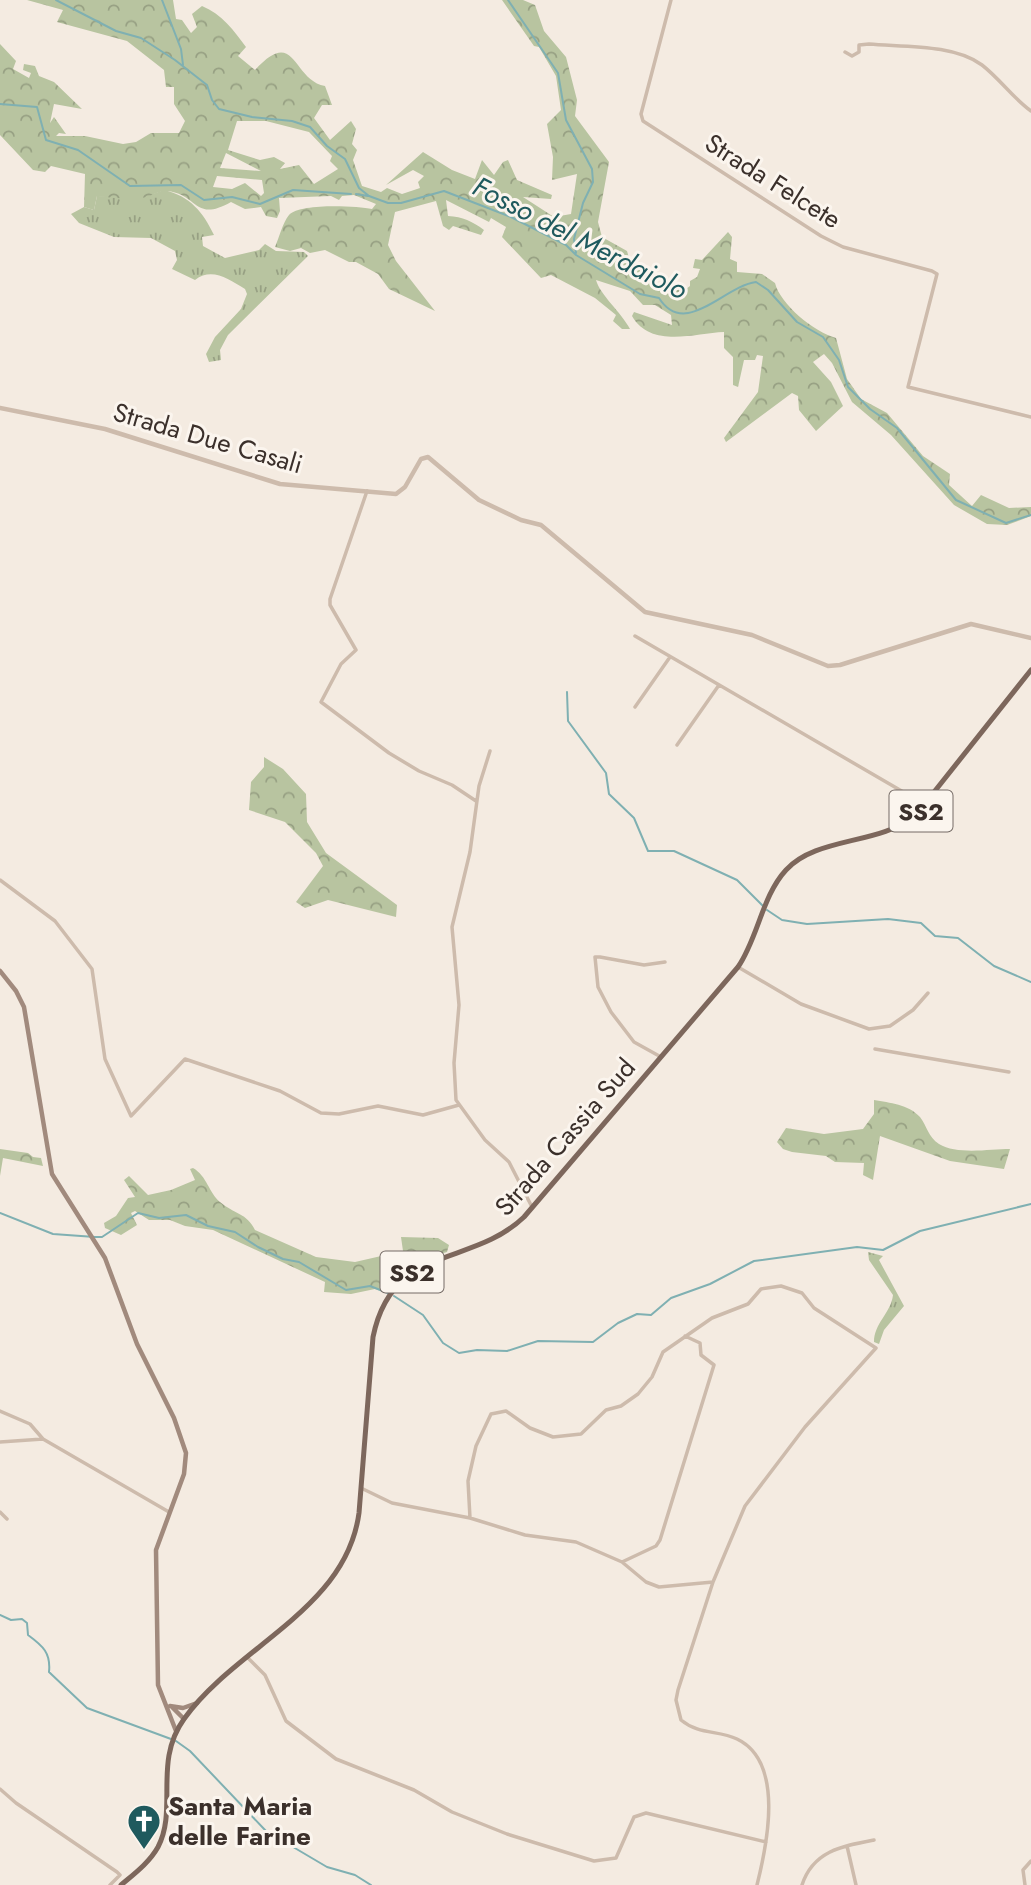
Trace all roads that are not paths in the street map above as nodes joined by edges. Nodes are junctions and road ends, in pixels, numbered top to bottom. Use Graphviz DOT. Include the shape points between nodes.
graph roads {
  1 [pos="671,0"];
  2 [pos="845,52"];
  3 [pos="1031,111"];
  4 [pos="0,408"];
  5 [pos="1031,417"];
  6 [pos="367,491"];
  7 [pos="635,636"];
  8 [pos="1031,638"];
  9 [pos="670,657"];
  10 [pos="1031,670"];
  11 [pos="719,685"];
  12 [pos="635,707"];
  13 [pos="677,745"];
  14 [pos="490,751"];
  15 [pos="477,803"];
  16 [pos="926,805"];
  17 [pos="0,880"];
  18 [pos="664,962"];
  19 [pos="738,967"];
  20 [pos="0,971"];
  21 [pos="928,993"];
  22 [pos="875,1049"];
  23 [pos="661,1057"];
  24 [pos="1009,1072"];
  25 [pos="459,1105"];
  26 [pos="532,1207"];
  27 [pos="684,1335"];
  28 [pos="0,1411"];
  29 [pos="43,1439"];
  30 [pos="0,1442"];
  31 [pos="361,1488"];
  32 [pos="169,1511"];
  33 [pos="0,1512"];
  34 [pos="470,1518"];
  35 [pos="7,1519"];
  36 [pos="622,1562"];
  37 [pos="713,1582"];
  38 [pos="247,1657"];
  39 [pos="198,1703"];
  40 [pos="170,1709"];
  41 [pos="184,1719"];
  42 [pos="175,1734"];
  43 [pos="0,1789"];
  44 [pos="874,1840"];
  45 [pos="766,1842"];
  46 [pos="847,1845"];
  47 [pos="1031,1861"];
  48 [pos="110,1885"];
  49 [pos="121,1885"];
  50 [pos="757,1885"];
  51 [pos="802,1885"];
  52 [pos="856,1885"];
  53 [pos="1025,1885"];
  1 -- 5 [label="street, Strada Felcete" via="641,114 643,121 821,236 843,247 937,274 908,387"];
  2 -- 3 [label="street" via="852,57 859,52 859,44 869,44 969,58"];
  4 -- 6 [label="street, Strada Due Casali" via="106,429 280,484"];
  6 -- 8 [label="street, Strada Due Casali" via="389,495 401,491 421,458 428,457 479,500 541,525 645,612 752,635 821,664 840,665 971,624"];
  6 -- 15 [label="street" via="330,599 356,650 341,664 321,702 389,753 471,795"];
  7 -- 9 [label="street"];
  9 -- 11 [label="street"];
  9 -- 12 [label="street"];
  10 -- 16 [label="main road, Strada Cassia Sud / SS2"];
  11 -- 13 [label="street"];
  11 -- 16 [label="street"];
  14 -- 15 [label="street"];
  15 -- 25 [label="street" via="452,927 459,1005 453,1063"];
  16 -- 19 [label="main road, Strada Cassia Sud / SS2" via="897,828 803,857 788,868"];
  17 -- 25 [label="street" via="55,921 92,970 105,1059 131,1116 185,1059 280,1091 321,1112 339,1114 378,1106 423,1115"];
  18 -- 23 [label="street" via="644,965 595,957 598,987 611,1012 634,1042"];
  19 -- 21 [label="street" via="801,1004 869,1029 890,1026"];
  19 -- 23 [label="main road, Strada Cassia Sud / SS2"];
  20 -- 32 [label="main road" via="23,1007 50,1169 108,1266 186,1452 186,1470"];
  22 -- 24 [label="street"];
  23 -- 26 [label="main road, Strada Cassia Sud / SS2"];
  25 -- 26 [label="street" via="485,1140 509,1161"];
  26 -- 31 [label="main road, Strada Cassia Sud / SS2" via="501,1236 423,1265 391,1295 373,1337"];
  27 -- 34 [label="street" via="663,1352 638,1394 606,1410 581,1434 553,1437 506,1411 491,1414 468,1481"];
  27 -- 36 [label="street" via="700,1343 701,1355 713,1365 660,1541"];
  27 -- 37 [label="street" via="748,1304 761,1289 781,1286 802,1293 814,1308 876,1348 805,1426 745,1506"];
  28 -- 29 [label="street" via="30,1424"];
  29 -- 30 [label="street"];
  29 -- 32 [label="street"];
  31 -- 34 [label="street" via="392,1503"];
  31 -- 38 [label="main road, Strada Cassia Sud / SS2" via="355,1537 340,1570"];
  32 -- 40 [label="main road" via="156,1550 158,1685"];
  33 -- 35 [label="street"];
  34 -- 36 [label="street" via="525,1535 576,1542"];
  36 -- 37 [label="street" via="659,1587"];
  37 -- 45 [label="street" via="676,1700 681,1720 688,1726 728,1735 754,1753 767,1782"];
  38 -- 39 [label="main road, Strada Cassia Sud / SS2"];
  38 -- 45 [label="street" via="265,1675 286,1721 331,1756 507,1834 606,1862 616,1858 634,1817 646,1813"];
  39 -- 40 [label="main road"];
  39 -- 41 [label="main road, Strada Cassia Sud / SS2"];
  40 -- 41 [label="main road"];
  40 -- 42 [label="main road"];
  41 -- 42 [label="main road, Strada Cassia Sud / SS2"];
  42 -- 49 [label="main road, Strada Cassia Sud / SS2" via="161,1840 145,1864"];
  43 -- 48 [label="street" via="117,1872 120,1875"];
  44 -- 46 [label="street"];
  45 -- 50 [label="street"];
  46 -- 51 [label="street" via="814,1861"];
  46 -- 52 [label="street"];
  47 -- 53 [label="street" via="1023,1870"];
}
